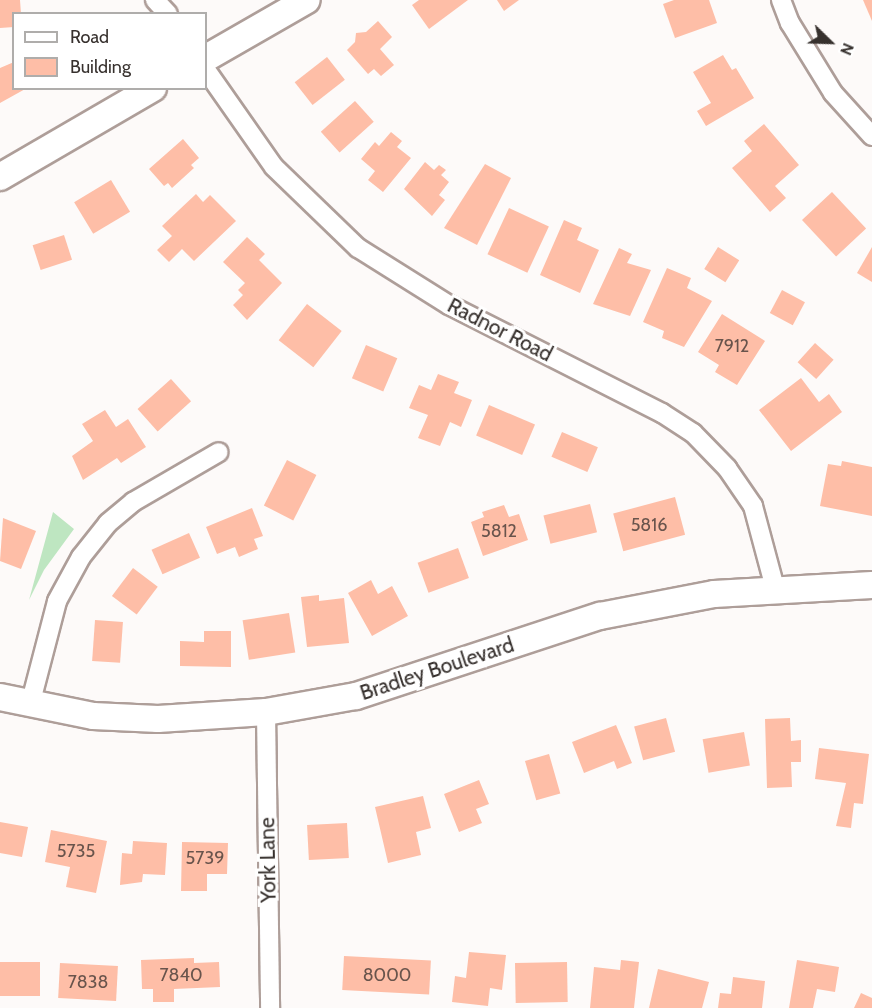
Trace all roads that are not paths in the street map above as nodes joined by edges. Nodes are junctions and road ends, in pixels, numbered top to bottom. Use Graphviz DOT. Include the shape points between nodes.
graph roads {
  1 [pos="155,0"];
  2 [pos="307,0"];
  3 [pos="781,0"];
  4 [pos="166,12"];
  5 [pos="207,57"];
  6 [pos="207,71"];
  7 [pos="150,90"];
  8 [pos="872,136"];
  9 [pos="0,177"];
  10 [pos="219,452"];
  11 [pos="872,585"];
  12 [pos="775,588"];
  13 [pos="0,697"];
  14 [pos="30,705"];
  15 [pos="266,712"];
  16 [pos="270,1008"];
  1 -- 4 [label="street"];
  2 -- 5 [label="main road"];
  3 -- 8 [label="street" via="790,23 832,93"];
  6 -- 12 [label="street, Radnor Road" via="274,167 358,248 449,305 662,413 693,433 727,468 753,506"];
  7 -- 9 [label="main road"];
  10 -- 14 [label="street" via="133,502 108,523 81,557 57,601"];
  11 -- 12 [label="main road, Bradley Boulevard"];
  12 -- 15 [label="main road, Bradley Boulevard" via="714,594 600,616 356,696"];
  13 -- 14 [label="main road, Bradley Boulevard"];
  14 -- 15 [label="main road, Bradley Boulevard" via="93,716 158,719"];
  15 -- 16 [label="street, York Lane"];
}
